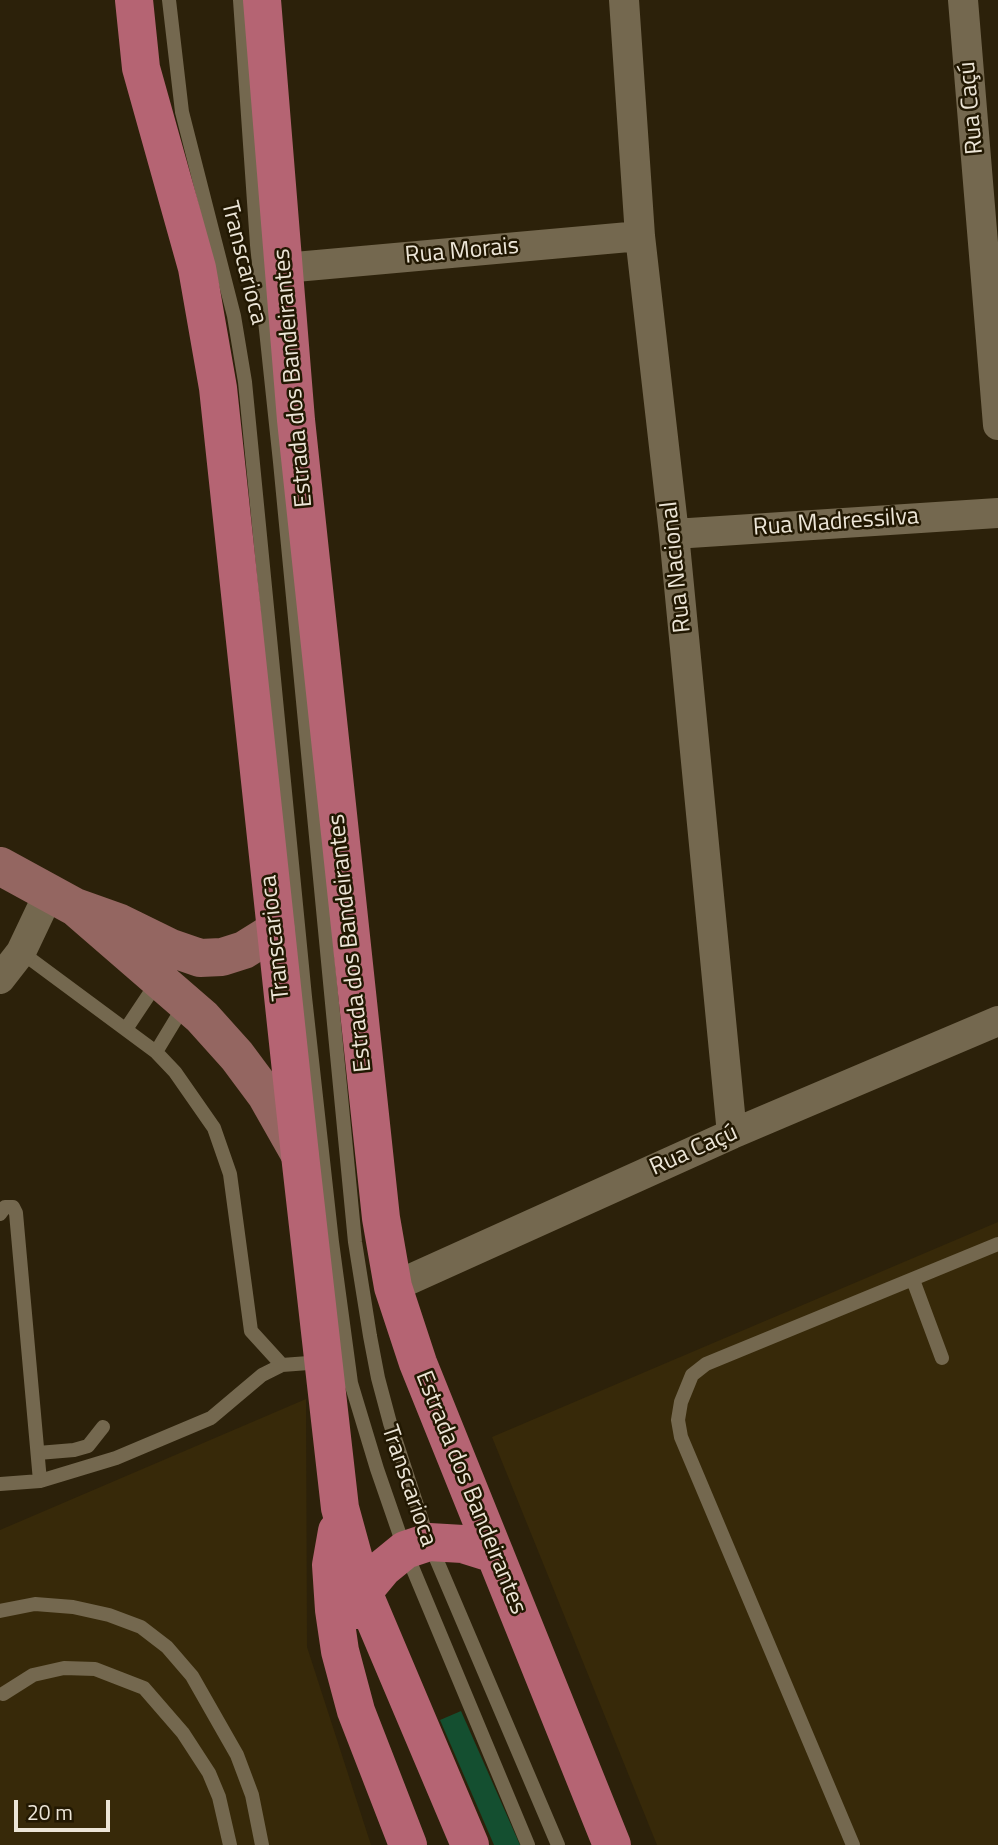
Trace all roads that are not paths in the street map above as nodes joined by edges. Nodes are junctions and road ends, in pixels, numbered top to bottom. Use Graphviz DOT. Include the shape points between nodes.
graph roads {
  1 [pos="134,0"];
  2 [pos="169,0"];
  3 [pos="240,0"];
  4 [pos="262,0"];
  5 [pos="624,0"];
  6 [pos="963,0"];
  7 [pos="640,236"];
  8 [pos="284,268"];
  9 [pos="998,425"];
  10 [pos="998,513"];
  11 [pos="674,534"];
  12 [pos="0,866"];
  13 [pos="62,900"];
  14 [pos="276,930"];
  15 [pos="21,952"];
  16 [pos="0,979"];
  17 [pos="173,991"];
  18 [pos="998,1021"];
  19 [pos="126,1029"];
  20 [pos="156,1052"];
  21 [pos="732,1134"];
  22 [pos="300,1155"];
  23 [pos="0,1214"];
  24 [pos="998,1244"];
  25 [pos="913,1280"];
  26 [pos="393,1287"];
  27 [pos="942,1358"];
  28 [pos="324,1362"];
  29 [pos="282,1365"];
  30 [pos="103,1427"];
  31 [pos="38,1454"];
  32 [pos="40,1481"];
  33 [pos="0,1484"];
  34 [pos="340,1508"];
  35 [pos="417,1546"];
  36 [pos="495,1554"];
  37 [pos="363,1592"];
  38 [pos="0,1611"];
  39 [pos="340,1651"];
  40 [pos="3,1694"];
  41 [pos="230,1845"];
  42 [pos="262,1845"];
  43 [pos="408,1845"];
  44 [pos="470,1845"];
  45 [pos="528,1845"];
  46 [pos="558,1845"];
  47 [pos="612,1845"];
  48 [pos="853,1845"];
  1 -- 14 [label="main road" via="141,68 197,268 218,388"];
  2 -- 35 [label="lane, Transcarioca" via="182,112 234,316 245,383 343,1339 351,1384 377,1469"];
  3 -- 35 [label="lane, Transcarioca" via="257,244 355,1242 378,1378"];
  4 -- 8 [label="main road, Estrada dos Bandeirantes"];
  5 -- 7 [label="street, Rua Nacional"];
  6 -- 9 [label="street, Rua Caçú"];
  7 -- 8 [label="street, Rua Morais"];
  7 -- 11 [label="street, Rua Nacional"];
  8 -- 26 [label="main road, Estrada dos Bandeirantes" via="376,1177"];
  10 -- 11 [label="street, Rua Madressilva"];
  11 -- 21 [label="street, Rua Nacional"];
  12 -- 13 [label="main road"];
  13 -- 14 [label="main road" via="200,957 244,950"];
  13 -- 15 [label="street"];
  13 -- 17 [label="main road"];
  14 -- 22 [label="main road"];
  15 -- 16 [label="street"];
  15 -- 19 [label="lane"];
  17 -- 19 [label="lane"];
  17 -- 20 [label="lane"];
  17 -- 22 [label="main road" via="237,1056"];
  18 -- 21 [label="street, Rua Caçú"];
  19 -- 20 [label="lane"];
  20 -- 29 [label="lane" via="214,1128 230,1174 251,1331"];
  21 -- 26 [label="street, Rua Caçú"];
  22 -- 28 [label="main road"];
  23 -- 31 [label="lane" via="5,1207 13,1207 16,1213"];
  24 -- 25 [label="lane"];
  25 -- 27 [label="lane"];
  25 -- 48 [label="lane" via="706,1364 692,1375 678,1420 681,1437"];
  26 -- 36 [label="main road, Estrada dos Bandeirantes" via="418,1363"];
  28 -- 29 [label="lane"];
  28 -- 34 [label="main road"];
  29 -- 32 [label="lane" via="262,1375 211,1418 116,1458"];
  30 -- 31 [label="lane" via="88,1446"];
  31 -- 32 [label="lane"];
  32 -- 33 [label="lane"];
  34 -- 37 [label="main road"];
  34 -- 39 [label="main road" via="331,1565"];
  35 -- 36 [label="main road" via="463,1544"];
  35 -- 37 [label="main road" via="383,1568"];
  35 -- 45 [label="lane, Transcarioca"];
  35 -- 46 [label="lane, Transcarioca"];
  36 -- 47 [label="main road, Estrada dos Bandeirantes"];
  37 -- 39 [label="main road"];
  37 -- 44 [label="main road"];
  38 -- 42 [label="lane" via="35,1604 73,1607 141,1628 167,1647 192,1676 237,1755 252,1795"];
  39 -- 43 [label="main road" via="356,1711"];
  40 -- 41 [label="lane" via="33,1675 64,1668 95,1669 144,1688 183,1732 209,1773"];
}
